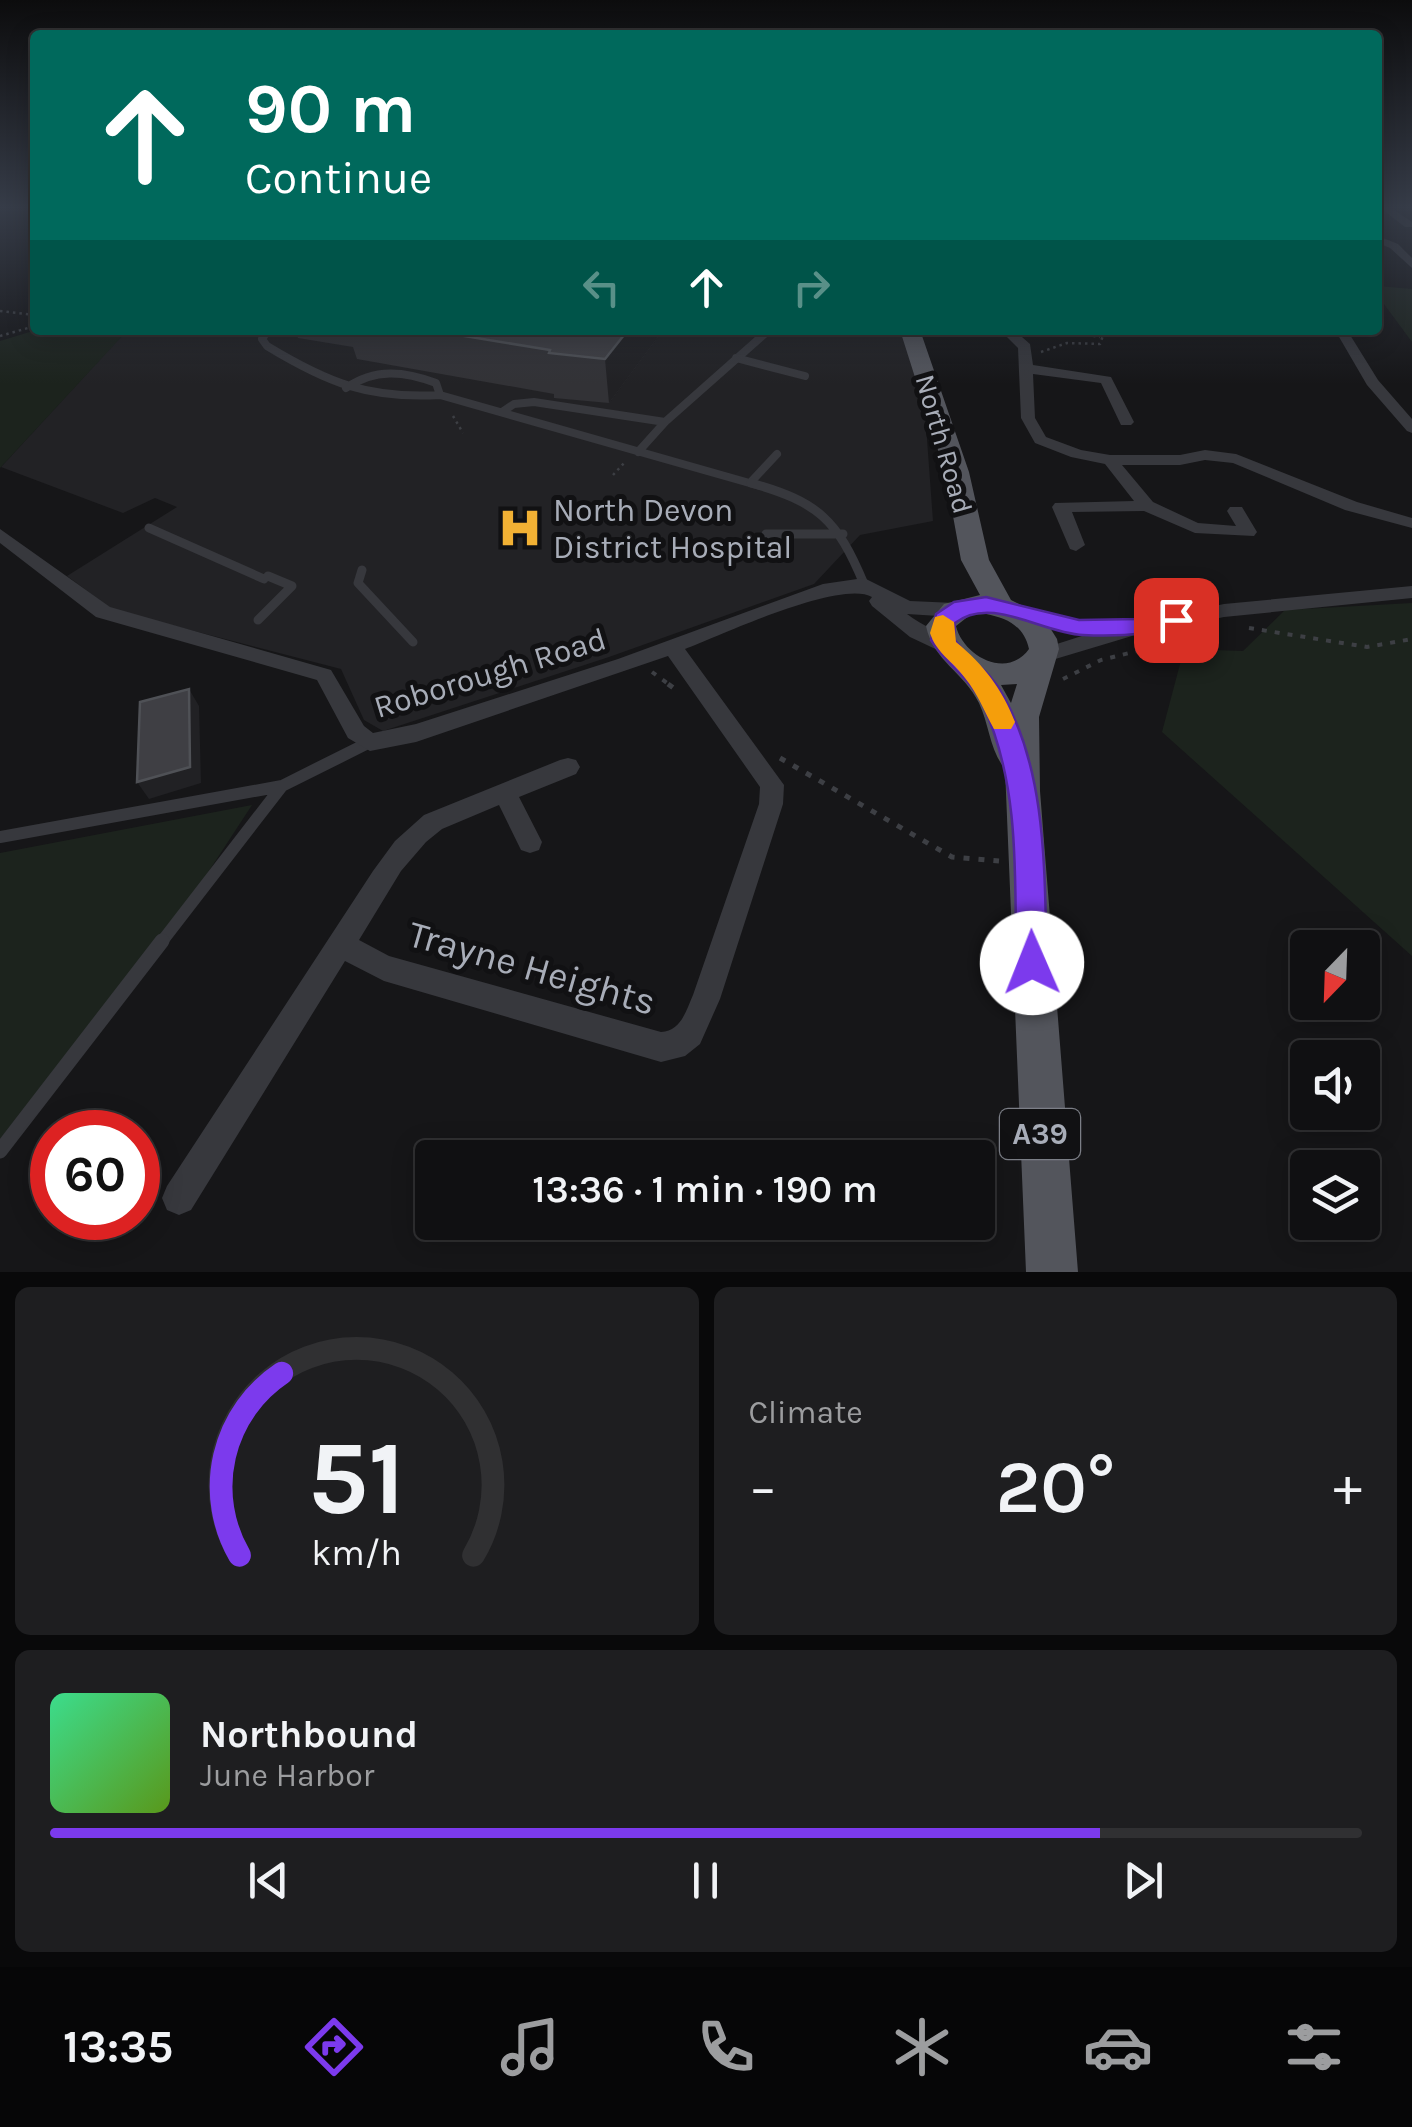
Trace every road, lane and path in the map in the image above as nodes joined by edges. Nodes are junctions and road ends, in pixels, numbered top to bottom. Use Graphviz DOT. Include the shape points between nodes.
graph roads {
  1 [pos="0,310"];
  2 [pos="30,314"];
  3 [pos="30,327"];
  4 [pos="265,335"];
  5 [pos="763,335"];
  6 [pos="912,335"];
  7 [pos="1012,335"];
  8 [pos="1089,335"];
  9 [pos="1105,335"];
  10 [pos="1344,335"];
  11 [pos="0,336"];
  12 [pos="1100,337"];
  13 [pos="736,358"];
  14 [pos="1028,362"];
  15 [pos="805,376"];
  16 [pos="346,388"];
  17 [pos="440,395"];
  18 [pos="378,398"];
  19 [pos="366,407"];
  20 [pos="502,412"];
  21 [pos="665,422"];
  22 [pos="1126,422"];
  23 [pos="1412,428"];
  24 [pos="638,452"];
  25 [pos="777,454"];
  26 [pos="1110,460"];
  27 [pos="624,464"];
  28 [pos="613,475"];
  29 [pos="750,483"];
  30 [pos="1147,506"];
  31 [pos="1236,511"];
  32 [pos="1412,523"];
  33 [pos="148,528"];
  34 [pos="0,534"];
  35 [pos="766,534"];
  36 [pos="843,534"];
  37 [pos="1076,545"];
  38 [pos="974,560"];
  39 [pos="362,570"];
  40 [pos="868,588"];
  41 [pos="1412,592"];
  42 [pos="958,608"];
  43 [pos="1010,610"];
  44 [pos="258,620"];
  45 [pos="1139,626"];
  46 [pos="1239,626"];
  47 [pos="1222,630"];
  48 [pos="1412,639"];
  49 [pos="413,642"];
  50 [pos="672,646"];
  51 [pos="958,657"];
  52 [pos="638,662"];
  53 [pos="1047,666"];
  54 [pos="686,696"];
  55 [pos="733,731"];
  56 [pos="370,742"];
  57 [pos="568,767"];
  58 [pos="282,786"];
  59 [pos="1022,791"];
  60 [pos="505,793"];
  61 [pos="0,837"];
  62 [pos="530,842"];
  63 [pos="1029,865"];
  64 [pos="340,944"];
  65 [pos="0,1151"];
  66 [pos="179,1198"];
  67 [pos="1052,1272"];
  1 -- 2 [label="path"];
  3 -- 11 [label="path"];
  4 -- 16 [label="lane" via="268,346"];
  5 -- 13 [label="lane"];
  6 -- 38 [label="main road, North Road" via="958,472"];
  7 -- 14 [label="street" via="1025,347"];
  8 -- 12 [label="path"];
  9 -- 12 [label="path"];
  10 -- 23 [label="street" via="1372,382"];
  12 -- 14 [label="path" via="1100,344 1067,343"];
  13 -- 15 [label="lane"];
  13 -- 21 [label="lane"];
  14 -- 22 [label="street" via="1106,380"];
  14 -- 26 [label="street" via="1028,418 1040,440"];
  16 -- 17 [label="lane" via="368,376 403,372 436,383"];
  16 -- 18 [label="lane"];
  17 -- 18 [label="lane"];
  17 -- 20 [label="lane"];
  18 -- 19 [label="lane"];
  20 -- 21 [label="lane" via="534,402"];
  20 -- 24 [label="lane"];
  21 -- 24 [label="lane"];
  24 -- 29 [label="lane"];
  25 -- 29 [label="lane"];
  26 -- 30 [label="street"];
  26 -- 32 [label="street" via="1236,459"];
  27 -- 28 [label="path"];
  29 -- 36 [label="lane" via="813,505"];
  30 -- 31 [label="street" via="1195,528 1248,532"];
  30 -- 37 [label="street" via="1062,507"];
  33 -- 44 [label="lane" via="292,586"];
  34 -- 56 [label="street, Roborough Road" via="103,612 324,675 356,732"];
  35 -- 36 [label="lane"];
  36 -- 40 [label="lane"];
  38 -- 42 [label="main road, North Road"];
  38 -- 43 [label="main road, North Road"];
  39 -- 49 [label="lane" via="358,583 364,593"];
  40 -- 42 [label="street, Roborough Road" via="906,607"];
  40 -- 50 [label="street, Roborough Road" via="823,590"];
  40 -- 51 [label="street" via="888,611"];
  41 -- 45 [label="street" via="1288,600"];
  42 -- 43 [label="main road"];
  42 -- 51 [label="main road, North Road" via="941,626"];
  43 -- 45 [label="street" via="1079,628"];
  43 -- 53 [label="main road, North Road" via="1041,634"];
  45 -- 53 [label="street" via="1074,643"];
  46 -- 48 [label="path" via="1367,647"];
  47 -- 53 [label="path" via="1101,660"];
  50 -- 55 [label="street, Trayne Heights"];
  50 -- 56 [label="street, Roborough Road" via="416,733"];
  51 -- 53 [label="main road" via="1011,674"];
  51 -- 59 [label="main road, A39" via="994,700"];
  52 -- 54 [label="path"];
  53 -- 59 [label="main road, A39" via="1023,717"];
  55 -- 63 [label="path" via="952,857"];
  55 -- 64 [label="street, Trayne Heights" via="772,784 771,804 706,999 690,1034 674,1046 384,968"];
  56 -- 58 [label="lane"];
  57 -- 60 [label="street, Trayne Heights"];
  58 -- 61 [label="lane"];
  58 -- 65 [label="lane"];
  59 -- 63 [label="main road, A39"];
  60 -- 62 [label="street"];
  60 -- 64 [label="street, Trayne Heights" via="413,836"];
  63 -- 67 [label="main road, A39"];
  64 -- 66 [label="street, Trayne Heights"];
}
